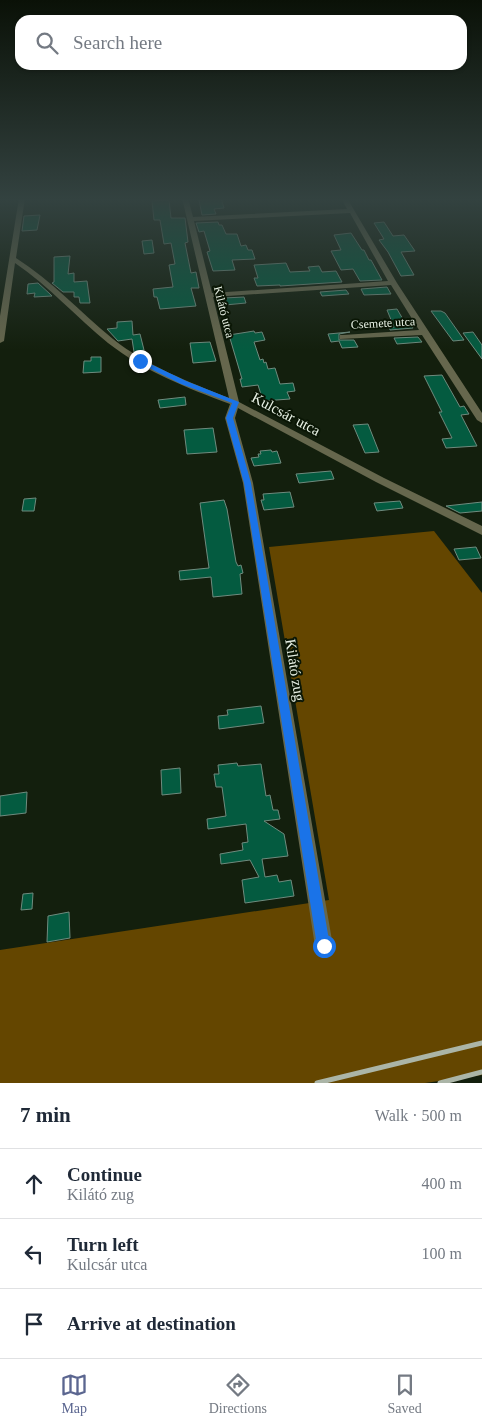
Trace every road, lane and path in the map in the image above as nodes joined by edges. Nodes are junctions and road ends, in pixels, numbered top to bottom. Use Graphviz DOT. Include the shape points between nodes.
graph roads {
  1 [pos="14,249"];
  2 [pos="197,249"];
  3 [pos="373,249"];
  4 [pos="12,258"];
  5 [pos="393,283"];
  6 [pos="208,295"];
  7 [pos="425,332"];
  8 [pos="343,337"];
  9 [pos="0,341"];
  10 [pos="235,402"];
  11 [pos="482,420"];
  12 [pos="482,531"];
  13 [pos="324,946"];
  1 -- 4 [label="street"];
  2 -- 6 [label="street, Kilátó utca"];
  3 -- 5 [label="street, Csemete utca"];
  4 -- 9 [label="street"];
  4 -- 10 [label="street, Kulcsár utca" via="36,274 111,341 140,361 183,383"];
  5 -- 6 [label="street"];
  5 -- 7 [label="street, Csemete utca"];
  6 -- 10 [label="street, Kilátó utca"];
  7 -- 8 [label="street, Csemete utca"];
  7 -- 11 [label="street, Csemete utca"];
  10 -- 12 [label="street, Kulcsár utca"];
  10 -- 13 [label="street, Kilátó zug" via="230,418 248,483"];
}
